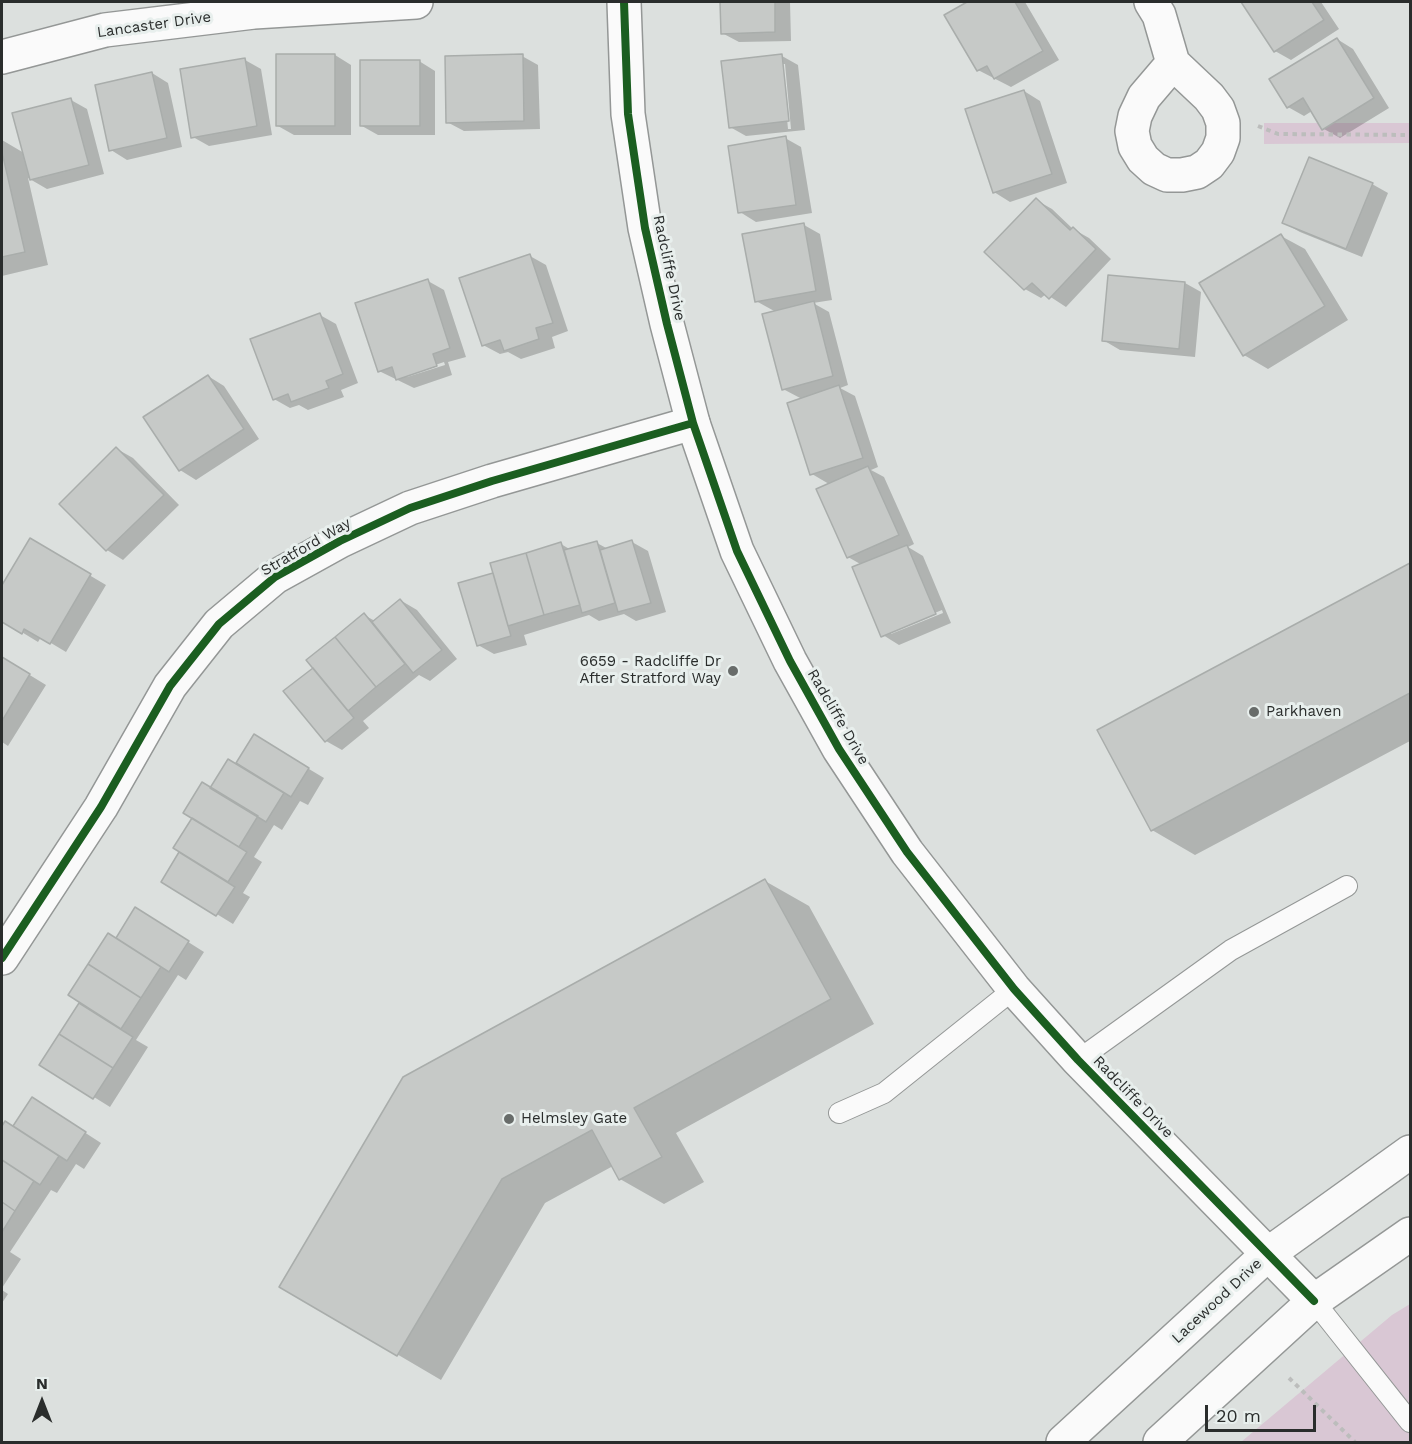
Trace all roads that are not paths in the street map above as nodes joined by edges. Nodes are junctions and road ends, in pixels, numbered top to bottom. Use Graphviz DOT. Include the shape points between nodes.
graph roads {
  1 [pos="416,2"];
  2 [pos="624,2"];
  3 [pos="1151,2"];
  4 [pos="2,57"];
  5 [pos="1173,63"];
  6 [pos="693,423"];
  7 [pos="1347,886"];
  8 [pos="2,958"];
  9 [pos="1014,989"];
  10 [pos="1078,1060"];
  11 [pos="839,1113"];
  12 [pos="1410,1152"];
  13 [pos="1410,1234"];
  14 [pos="1268,1254"];
  15 [pos="1314,1301"];
  16 [pos="1410,1422"];
  17 [pos="1063,1443"];
  18 [pos="1161,1443"];
  1 -- 4 [label="street, Lancaster Drive" via="254,12 105,30"];
  2 -- 6 [label="street, Radcliffe Drive" via="628,114 645,228"];
  3 -- 5 [label="street" via="1159,15"];
  5 -- 5 [label="street" via="1218,109 1223,123 1223,138 1209,164 1182,175 1167,175 1154,169 1135,146 1132,131 1143,97"];
  6 -- 8 [label="street, Stratford Way" via="410,508 274,577 219,624 170,686 101,807"];
  6 -- 9 [label="street, Radcliffe Drive" via="737,552 790,661 839,749 908,852"];
  7 -- 10 [label="lane" via="1231,950"];
  9 -- 10 [label="street, Radcliffe Drive"];
  9 -- 11 [label="lane" via="884,1093"];
  10 -- 14 [label="street, Radcliffe Drive"];
  12 -- 14 [label="street, Lacewood Drive"];
  13 -- 15 [label="street"];
  14 -- 15 [label="street, Radcliffe Drive"];
  14 -- 17 [label="street, Lacewood Drive"];
  15 -- 16 [label="lane"];
  15 -- 18 [label="street"];
}
